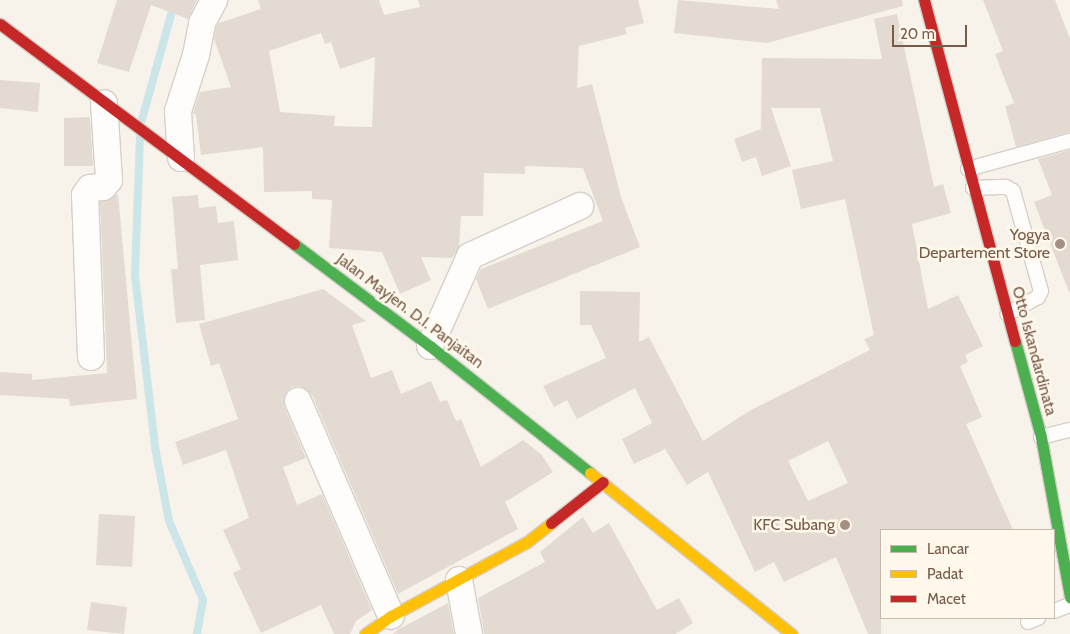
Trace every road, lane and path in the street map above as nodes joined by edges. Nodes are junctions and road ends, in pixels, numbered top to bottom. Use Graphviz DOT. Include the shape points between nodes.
graph roads {
  1 [pos="214,0"];
  2 [pos="924,0"];
  3 [pos="0,24"];
  4 [pos="111,107"];
  5 [pos="1070,141"];
  6 [pos="172,152"];
  7 [pos="968,169"];
  8 [pos="973,188"];
  9 [pos="580,206"];
  10 [pos="1007,314"];
  11 [pos="430,346"];
  12 [pos="91,357"];
  13 [pos="298,401"];
  14 [pos="1070,430"];
  15 [pos="1041,437"];
  16 [pos="603,482"];
  17 [pos="459,580"];
  18 [pos="1070,596"];
  19 [pos="1070,605"];
  20 [pos="1055,612"];
  21 [pos="390,616"];
  22 [pos="365,634"];
  23 [pos="470,634"];
  24 [pos="792,634"];
  1 -- 6 [label="street" via="202,23 196,55 178,111"];
  2 -- 7 [label="street, Otto Iskandardinata"];
  3 -- 4 [label="street, Jalan Mayjen. D.I. Panjaitan"];
  4 -- 6 [label="street, Jalan Mayjen. D.I. Panjaitan"];
  4 -- 12 [label="street" via="110,180 103,187 90,188 85,195"];
  5 -- 7 [label="lane"];
  6 -- 11 [label="street, Jalan Mayjen. D.I. Panjaitan"];
  7 -- 8 [label="street, Otto Iskandardinata"];
  8 -- 10 [label="street, Otto Iskandardinata"];
  8 -- 10 [label="lane" via="1006,187 1013,190 1040,291 1038,297"];
  9 -- 11 [label="street" via="470,256"];
  10 -- 15 [label="street, Otto Iskandardinata"];
  11 -- 16 [label="street, Jalan Mayjen. D.I. Panjaitan"];
  13 -- 21 [label="street"];
  14 -- 15 [label="lane"];
  15 -- 18 [label="street, Otto Iskandardinata"];
  16 -- 17 [label="street" via="527,542"];
  16 -- 24 [label="street, Jalan Mayjen. D.I. Panjaitan"];
  17 -- 21 [label="street"];
  17 -- 23 [label="street"];
  19 -- 20 [label="lane"];
  21 -- 22 [label="street"];
}
